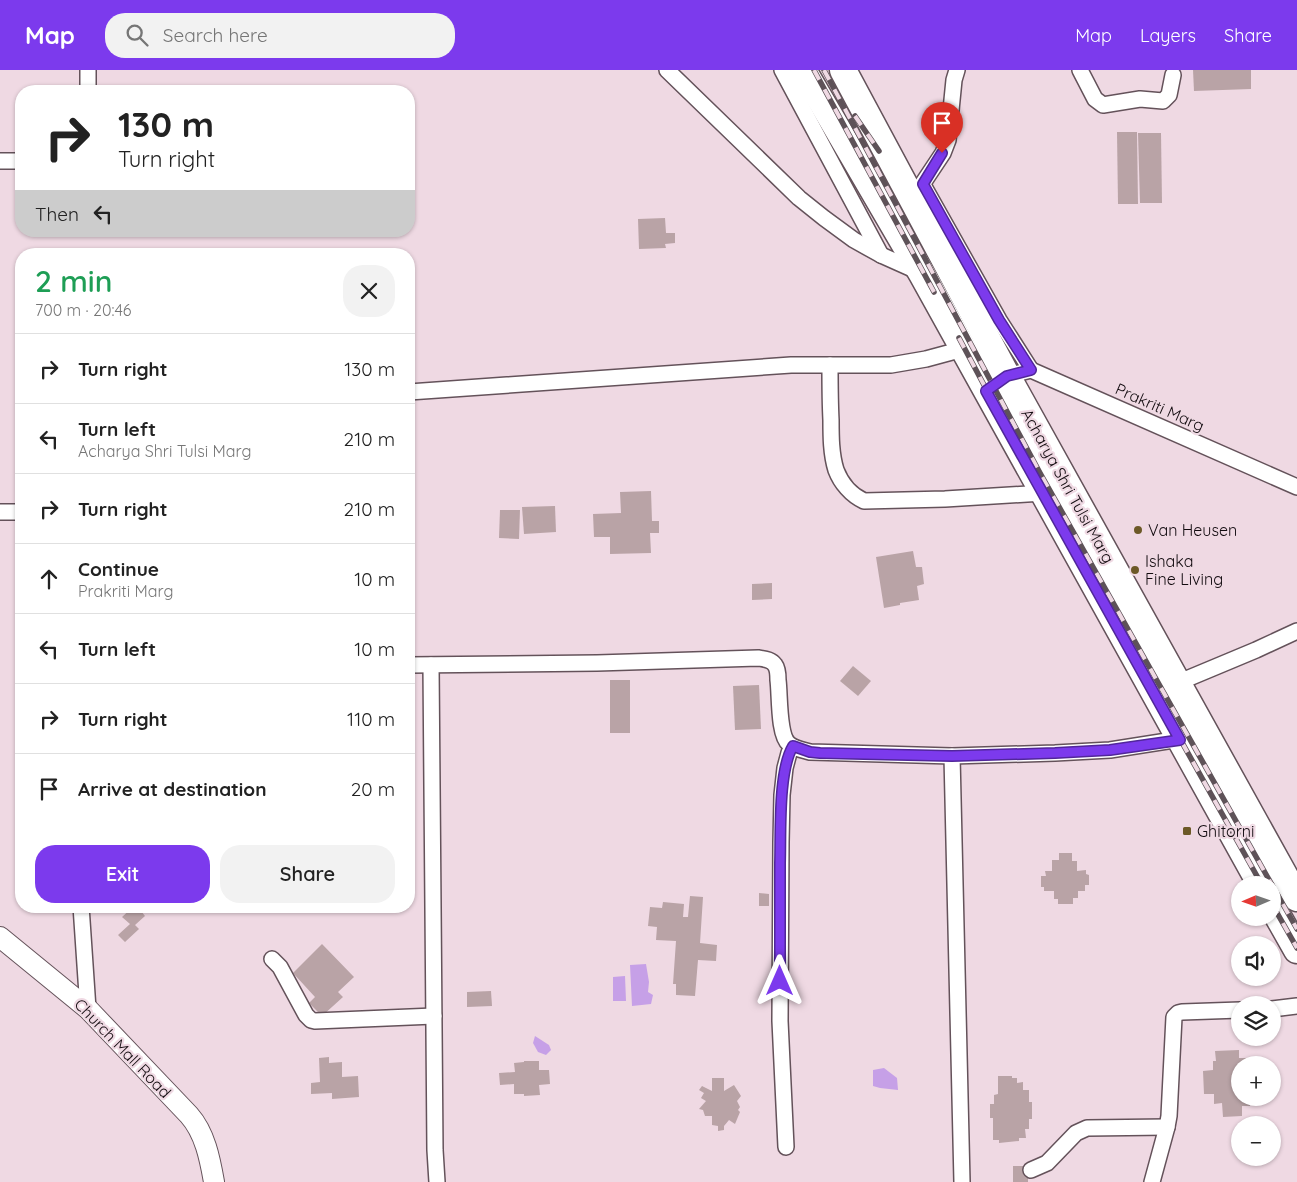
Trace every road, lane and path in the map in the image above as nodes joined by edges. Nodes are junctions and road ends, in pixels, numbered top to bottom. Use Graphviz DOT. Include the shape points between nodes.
graph roads {
  1 [pos="88,70"];
  2 [pos="667,70"];
  3 [pos="782,70"];
  4 [pos="804,70"];
  5 [pos="844,70"];
  6 [pos="957,70"];
  7 [pos="1080,70"];
  8 [pos="1172,75"];
  9 [pos="88,85"];
  10 [pos="0,161"];
  11 [pos="15,161"];
  12 [pos="917,192"];
  13 [pos="881,254"];
  14 [pos="922,274"];
  15 [pos="963,349"];
  16 [pos="830,365"];
  17 [pos="1019,373"];
  18 [pos="986,391"];
  19 [pos="415,392"];
  20 [pos="1297,487"];
  21 [pos="1043,493"];
  22 [pos="0,512"];
  23 [pos="15,512"];
  24 [pos="1297,632"];
  25 [pos="415,665"];
  26 [pos="431,666"];
  27 [pos="1177,683"];
  28 [pos="1180,740"];
  29 [pos="793,746"];
  30 [pos="952,756"];
  31 [pos="1256,876"];
  32 [pos="1297,898"];
  33 [pos="82,913"];
  34 [pos="1281,922"];
  35 [pos="0,937"];
  36 [pos="1297,950"];
  37 [pos="272,959"];
  38 [pos="1297,1006"];
  39 [pos="1281,1008"];
  40 [pos="88,1009"];
  41 [pos="1231,1010"];
  42 [pos="434,1016"];
  43 [pos="1167,1127"];
  44 [pos="786,1147"];
  45 [pos="1031,1170"];
  46 [pos="214,1182"];
  47 [pos="438,1182"];
  48 [pos="962,1182"];
  49 [pos="1152,1182"];
  1 -- 9 [label="street"];
  2 -- 13 [label="street" via="798,198 854,240"];
  3 -- 13 [label="street"];
  4 -- 14 [label="highway, Acharya Shri Tulsi Marg"];
  5 -- 12 [label="highway, Acharya Shri Tulsi Marg"];
  6 -- 12 [label="street" via="948,140"];
  7 -- 8 [label="street" via="1095,99 1103,104 1140,99 1163,101 1169,95"];
  10 -- 11 [label="street"];
  12 -- 17 [label="highway, Acharya Shri Tulsi Marg"];
  13 -- 14 [label="street"];
  14 -- 15 [label="highway, Acharya Shri Tulsi Marg"];
  15 -- 16 [label="street" via="926,360 891,365"];
  15 -- 18 [label="highway, Acharya Shri Tulsi Marg"];
  16 -- 19 [label="street"];
  16 -- 21 [label="street" via="833,459 836,472 857,498 864,501 945,499"];
  17 -- 18 [label="highway"];
  17 -- 20 [label="street, Prakriti Marg"];
  17 -- 27 [label="highway, Acharya Shri Tulsi Marg"];
  18 -- 21 [label="highway, Acharya Shri Tulsi Marg"];
  21 -- 28 [label="highway, Acharya Shri Tulsi Marg"];
  22 -- 23 [label="street"];
  24 -- 27 [label="street"];
  25 -- 26 [label="street"];
  26 -- 29 [label="street" via="765,659 776,666 782,728 787,742"];
  26 -- 42 [label="street"];
  27 -- 32 [label="highway, Acharya Shri Tulsi Marg"];
  28 -- 30 [label="street" via="1094,751"];
  28 -- 31 [label="highway, Acharya Shri Tulsi Marg"];
  29 -- 30 [label="street" via="815,753"];
  29 -- 44 [label="street" via="785,768 780,842 780,1021"];
  30 -- 48 [label="street"];
  33 -- 40 [label="street"];
  34 -- 36 [label="highway"];
  35 -- 40 [label="street, Church Mall Road"];
  37 -- 42 [label="street" via="312,1020"];
  38 -- 39 [label="street"];
  40 -- 46 [label="street, Church Mall Road" via="195,1121 204,1140"];
  41 -- 43 [label="street" via="1182,1012 1174,1017"];
  42 -- 47 [label="street"];
  43 -- 45 [label="street" via="1087,1128 1076,1133 1048,1163"];
  43 -- 49 [label="street"];
}
